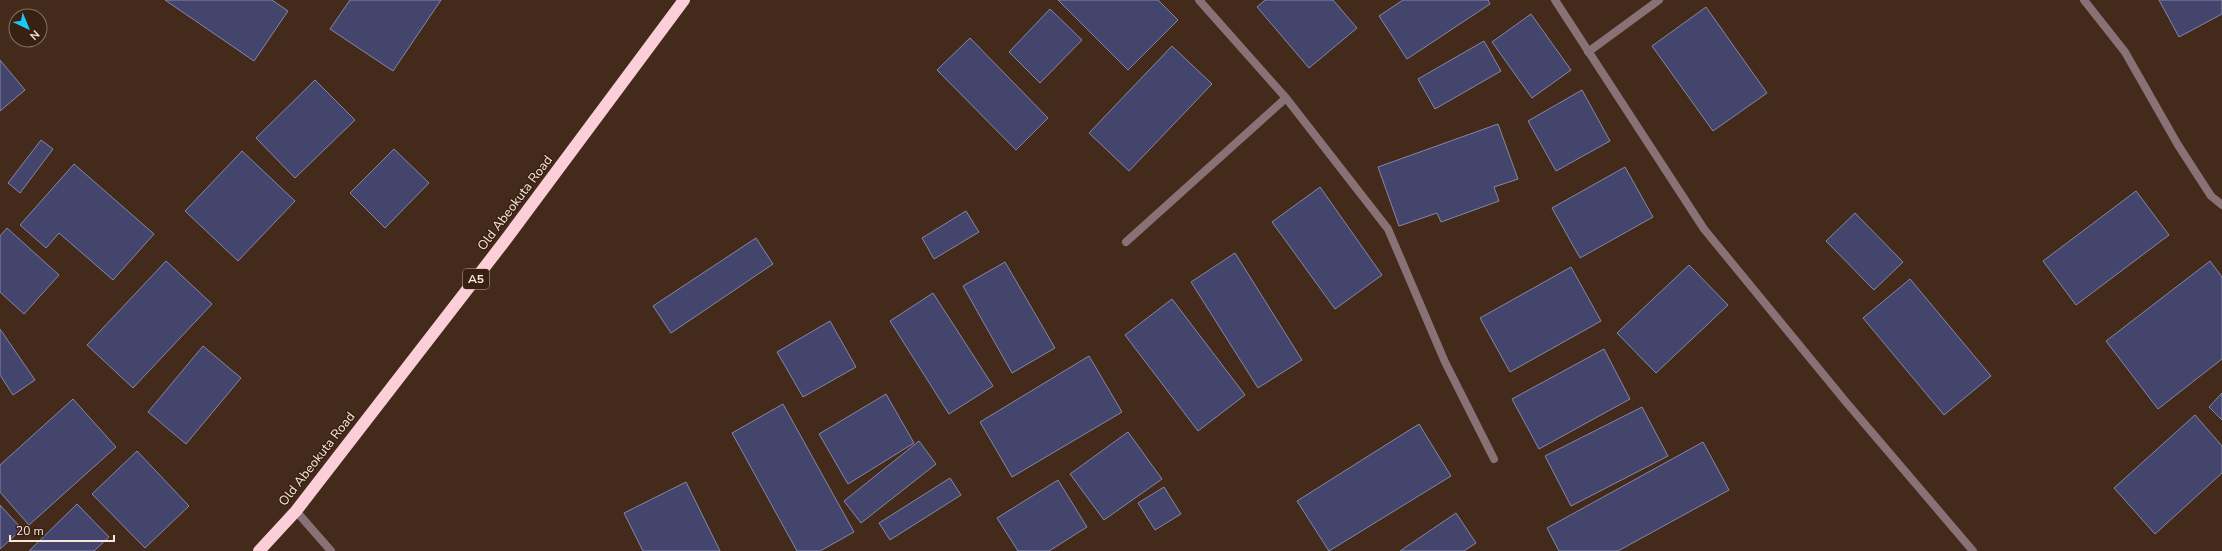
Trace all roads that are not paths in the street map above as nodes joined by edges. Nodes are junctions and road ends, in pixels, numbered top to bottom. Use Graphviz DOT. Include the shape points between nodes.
graph roads {
  1 [pos="684,0"];
  2 [pos="1199,0"];
  3 [pos="1555,0"];
  4 [pos="1659,0"];
  5 [pos="2084,0"];
  6 [pos="1588,52"];
  7 [pos="1286,98"];
  8 [pos="2222,205"];
  9 [pos="1126,242"];
  10 [pos="1494,459"];
  11 [pos="296,511"];
  12 [pos="260,551"];
  13 [pos="331,551"];
  14 [pos="1973,551"];
  1 -- 11 [label="highway, Old Abeokuta Road / A5" via="504,242"];
  2 -- 7 [label="street"];
  3 -- 6 [label="street"];
  4 -- 6 [label="street"];
  5 -- 8 [label="street" via="2124,52 2211,196"];
  6 -- 14 [label="street" via="1704,229"];
  7 -- 9 [label="street"];
  7 -- 10 [label="street" via="1388,229 1445,362"];
  11 -- 12 [label="highway, Old Abeokuta Road / A5"];
  11 -- 13 [label="street"];
}
